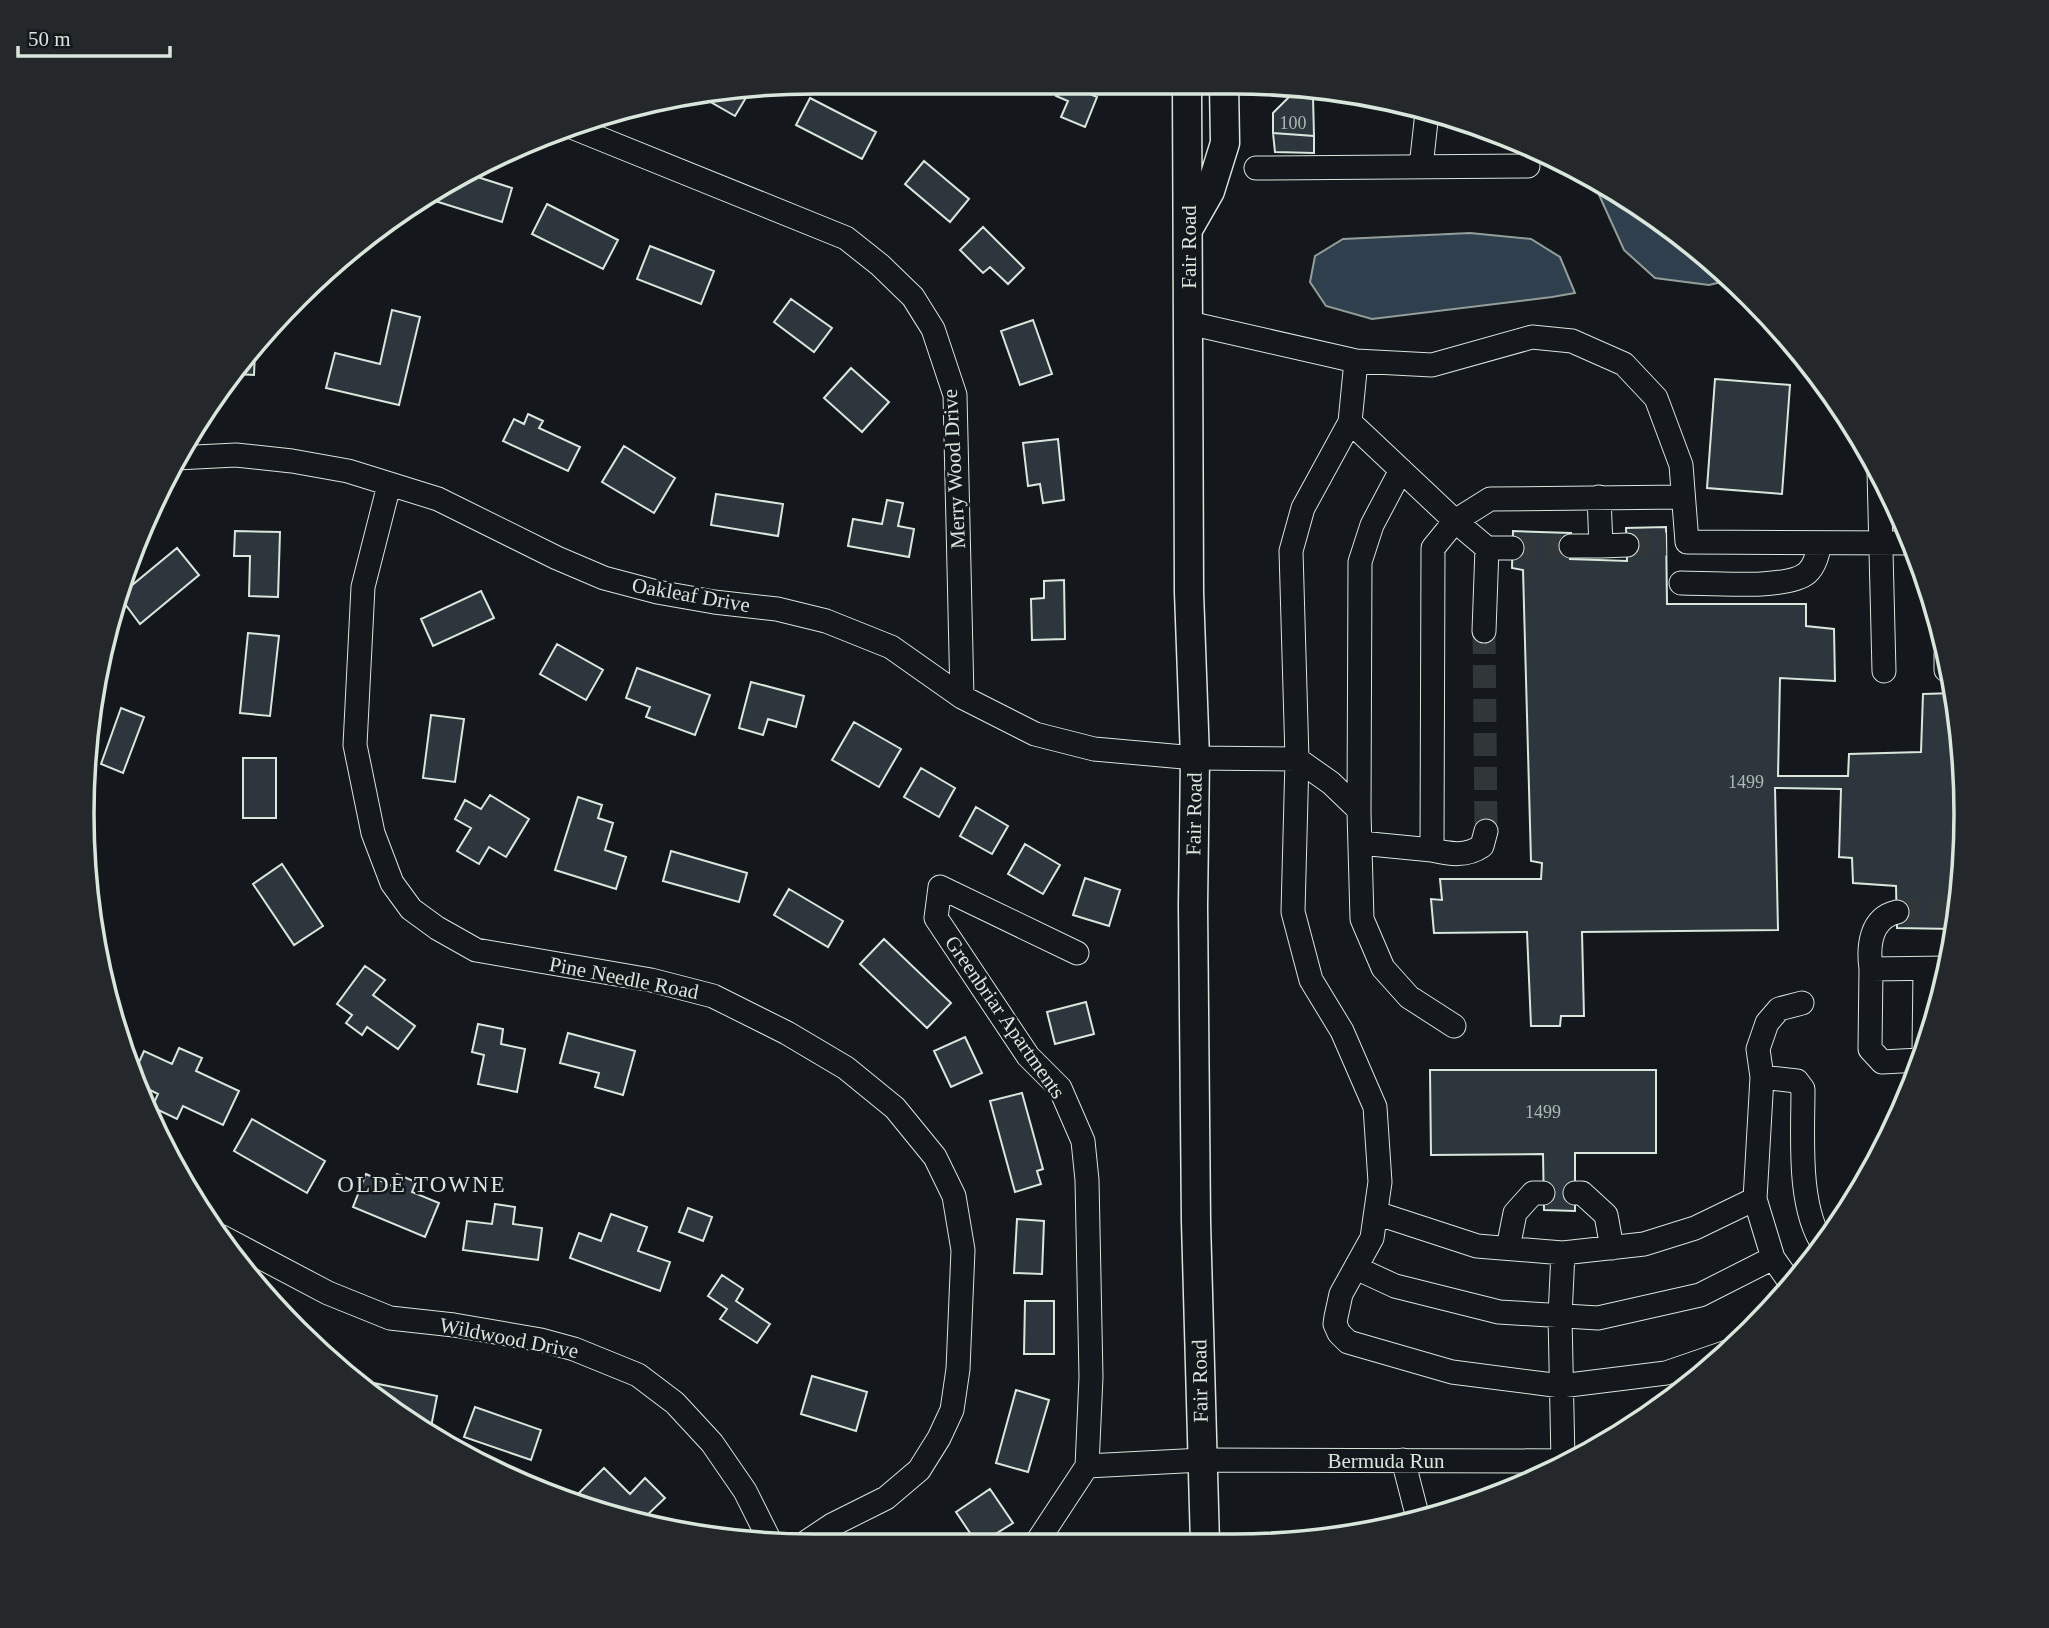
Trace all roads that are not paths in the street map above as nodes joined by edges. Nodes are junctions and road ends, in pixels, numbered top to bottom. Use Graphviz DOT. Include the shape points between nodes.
graph roads {
  1 [pos="1187,94"];
  2 [pos="1224,94"];
  3 [pos="1426,121"];
  4 [pos="585,132"];
  5 [pos="1528,166"];
  6 [pos="1421,167"];
  7 [pos="1256,168"];
  8 [pos="1189,228"];
  9 [pos="1189,323"];
  10 [pos="1356,361"];
  11 [pos="1350,422"];
  12 [pos="189,457"];
  13 [pos="1401,470"];
  14 [pos="389,485"];
  15 [pos="1880,495"];
  16 [pos="1683,497"];
  17 [pos="1599,498"];
  18 [pos="1455,521"];
  19 [pos="1821,543"];
  20 [pos="1881,543"];
  21 [pos="1901,543"];
  22 [pos="1627,545"];
  23 [pos="1571,546"];
  24 [pos="1601,546"];
  25 [pos="1487,548"];
  26 [pos="1513,548"];
  27 [pos="1681,583"];
  28 [pos="1484,631"];
  29 [pos="1884,671"];
  30 [pos="962,697"];
  31 [pos="1195,758"];
  32 [pos="1297,759"];
  33 [pos="1359,810"];
  34 [pos="1486,831"];
  35 [pos="1360,843"];
  36 [pos="1432,850"];
  37 [pos="1897,912"];
  38 [pos="1077,953"];
  39 [pos="1936,968"];
  40 [pos="1871,969"];
  41 [pos="1933,986"];
  42 [pos="1801,1003"];
  43 [pos="1454,1026"];
  44 [pos="1910,1061"];
  45 [pos="1762,1077"];
  46 [pos="1543,1193"];
  47 [pos="1575,1193"];
  48 [pos="1755,1199"];
  49 [pos="1376,1213"];
  50 [pos="1817,1236"];
  51 [pos="239,1246"];
  52 [pos="1508,1248"];
  53 [pos="1612,1248"];
  54 [pos="1563,1253"];
  55 [pos="1773,1258"];
  56 [pos="1356,1268"];
  57 [pos="1786,1276"];
  58 [pos="1560,1316"];
  59 [pos="1702,1360"];
  60 [pos="1561,1385"];
  61 [pos="1565,1452"];
  62 [pos="1403,1460"];
  63 [pos="1202,1461"];
  64 [pos="1549,1461"];
  65 [pos="1087,1466"];
  66 [pos="1415,1511"];
  67 [pos="765,1532"];
  68 [pos="818,1534"];
  69 [pos="1042,1534"];
  70 [pos="1205,1534"];
  1 -- 8 [label="main road, Fair Road"];
  2 -- 8 [label="main road" via="1225,144 1210,191"];
  3 -- 6 [label="street"];
  4 -- 30 [label="street, Merry Wood Drive" via="846,238 913,297 933,329 954,395"];
  5 -- 6 [label="street"];
  6 -- 7 [label="street"];
  8 -- 9 [label="main road, Fair Road"];
  9 -- 10 [label="street"];
  9 -- 31 [label="main road, Fair Road" via="1189,592"];
  10 -- 11 [label="street"];
  10 -- 16 [label="street" via="1432,365 1532,337 1572,341 1624,365 1656,398 1681,464"];
  11 -- 13 [label="street"];
  11 -- 32 [label="street" via="1303,508 1291,551"];
  12 -- 14 [label="street, Oakleaf Drive" via="236,454 292,461 348,471"];
  13 -- 18 [label="street"];
  13 -- 33 [label="street" via="1372,525 1360,562"];
  14 -- 30 [label="street, Oakleaf Drive" via="438,499 604,578 657,592 827,621 891,647"];
  14 -- 68 [label="street, Pine Needle Road" via="363,587 355,744 373,833 392,883 411,909 476,950 651,980 713,996 787,1033 846,1068 895,1108 934,1157 954,1196 963,1250 952,1410 919,1470 886,1498"];
  15 -- 20 [label="street"];
  16 -- 17 [label="street"];
  16 -- 19 [label="street" via="1677,543"];
  17 -- 18 [label="street" via="1490,499"];
  17 -- 24 [label="street"];
  18 -- 25 [label="street"];
  18 -- 36 [label="street" via="1433,548"];
  19 -- 20 [label="street"];
  19 -- 27 [label="street" via="1807,573 1791,580"];
  20 -- 21 [label="street"];
  20 -- 29 [label="street"];
  22 -- 24 [label="street"];
  23 -- 24 [label="street"];
  25 -- 26 [label="street"];
  25 -- 28 [label="street"];
  30 -- 31 [label="street, Oakleaf Drive" via="1035,734 1094,749"];
  31 -- 32 [label="street, Oakleaf Drive"];
  31 -- 63 [label="main road, Fair Road" via="1196,1222"];
  32 -- 33 [label="street"];
  32 -- 49 [label="street" via="1293,912 1311,980 1342,1031 1375,1107 1380,1182"];
  33 -- 35 [label="street"];
  34 -- 36 [label="street" via="1477,849 1454,854"];
  35 -- 36 [label="street"];
  35 -- 43 [label="street" via="1362,919 1383,968 1409,997"];
  37 -- 40 [label="street" via="1882,919 1870,942"];
  38 -- 65 [label="street, Greenbriar Apartments" via="940,887 936,918 1028,1056 1059,1088 1083,1141 1091,1377"];
  39 -- 40 [label="street"];
  39 -- 41 [label="street"];
  40 -- 44 [label="street" via="1870,1049 1882,1062"];
  42 -- 45 [label="street" via="1779,1009 1767,1023 1758,1049"];
  45 -- 48 [label="street"];
  45 -- 50 [label="street" via="1797,1081 1803,1090 1803,1183"];
  46 -- 52 [label="street" via="1533,1193 1515,1213"];
  47 -- 53 [label="street" via="1582,1193 1606,1215"];
  48 -- 53 [label="street" via="1695,1228 1644,1244"];
  48 -- 55 [label="street"];
  49 -- 52 [label="street" via="1477,1246"];
  49 -- 56 [label="street" via="1372,1238"];
  51 -- 67 [label="street, Wildwood Drive" via="328,1293 390,1318 541,1340 638,1375 675,1403 712,1443 745,1491"];
  52 -- 54 [label="street"];
  53 -- 54 [label="street"];
  54 -- 58 [label="street"];
  55 -- 57 [label="street"];
  55 -- 58 [label="street" via="1700,1295 1598,1318"];
  56 -- 58 [label="street" via="1395,1286 1499,1312"];
  56 -- 60 [label="street" via="1341,1294 1335,1317 1339,1334 1348,1342 1452,1373"];
  58 -- 60 [label="street"];
  59 -- 60 [label="street" via="1666,1373"];
  60 -- 61 [label="street"];
  62 -- 63 [label="street, Bermuda Run"];
  62 -- 64 [label="street, Bermuda Run"];
  62 -- 66 [label="street"];
  63 -- 65 [label="street, Bermuda Run"];
  63 -- 70 [label="main road, Fair Road"];
  65 -- 69 [label="street"];
}
